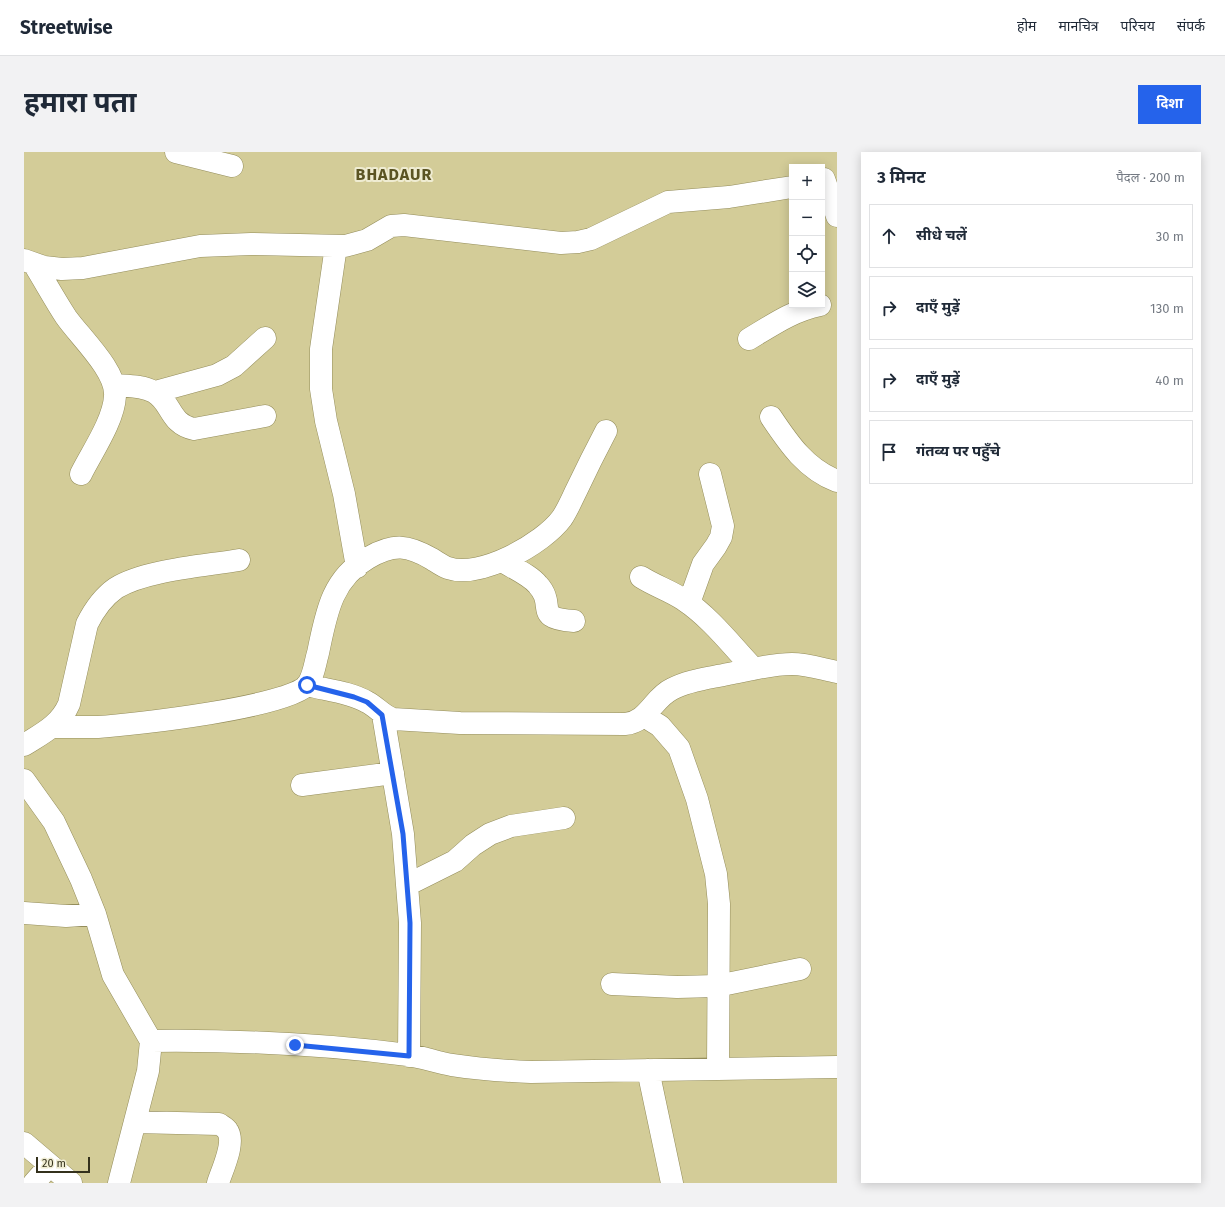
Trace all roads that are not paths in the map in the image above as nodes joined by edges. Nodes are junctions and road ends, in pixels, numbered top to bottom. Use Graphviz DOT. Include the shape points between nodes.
graph roads {
  1 [pos="176,152"];
  2 [pos="232,166"];
  3 [pos="828,177"];
  4 [pos="789,187"];
  5 [pos="837,216"];
  6 [pos="336,246"];
  7 [pos="29,262"];
  8 [pos="837,303"];
  9 [pos="825,304"];
  10 [pos="806,308"];
  11 [pos="265,338"];
  12 [pos="750,339"];
  13 [pos="114,385"];
  14 [pos="155,392"];
  15 [pos="265,416"];
  16 [pos="771,417"];
  17 [pos="606,431"];
  18 [pos="81,474"];
  19 [pos="710,474"];
  20 [pos="837,481"];
  21 [pos="239,560"];
  22 [pos="502,561"];
  23 [pos="357,567"];
  24 [pos="641,577"];
  25 [pos="689,604"];
  26 [pos="574,621"];
  27 [pos="754,669"];
  28 [pos="837,672"];
  29 [pos="307,685"];
  30 [pos="382,715"];
  31 [pos="644,716"];
  32 [pos="54,727"];
  33 [pos="24,745"];
  34 [pos="393,773"];
  35 [pos="24,780"];
  36 [pos="302,785"];
  37 [pos="564,818"];
  38 [pos="407,885"];
  39 [pos="24,913"];
  40 [pos="95,914"];
  41 [pos="800,969"];
  42 [pos="612,984"];
  43 [pos="717,986"];
  44 [pos="151,1041"];
  45 [pos="409,1056"];
  46 [pos="837,1067"];
  47 [pos="718,1069"];
  48 [pos="648,1070"];
  49 [pos="135,1122"];
  50 [pos="24,1143"];
  51 [pos="50,1165"];
  52 [pos="34,1183"];
  53 [pos="71,1183"];
  54 [pos="120,1183"];
  55 [pos="218,1183"];
  56 [pos="672,1183"];
  1 -- 2 [label="street"];
  3 -- 5 [label="street"];
  4 -- 6 [label="street" via="729,197 668,202 590,239 578,242 561,243 391,226 357,244"];
  6 -- 7 [label="street" via="200,246 83,268 62,269"];
  6 -- 23 [label="street" via="321,349 321,389"];
  7 -- 13 [label="street" via="107,370"];
  8 -- 9 [label="street"];
  10 -- 12 [label="street" via="785,316"];
  11 -- 14 [label="street" via="234,366 217,376"];
  13 -- 14 [label="street" via="145,388"];
  13 -- 18 [label="street" via="116,395 111,416"];
  14 -- 15 [label="street" via="184,427 194,429"];
  16 -- 20 [label="street" via="789,445 809,466"];
  17 -- 22 [label="street" via="558,522 526,548"];
  19 -- 25 [label="street" via="723,526 716,546 703,564"];
  21 -- 32 [label="street" via="134,580 116,589 102,601 87,624 69,704"];
  22 -- 23 [label="street" via="460,571 449,569 412,548 402,546 379,552"];
  22 -- 26 [label="street" via="537,584 546,598 548,614 552,618"];
  23 -- 29 [label="street" via="340,584 332,597 313,674"];
  24 -- 25 [label="street"];
  25 -- 27 [label="street"];
  27 -- 28 [label="street" via="793,664"];
  27 -- 31 [label="street" via="700,680 672,689"];
  29 -- 30 [label="street" via="367,702"];
  29 -- 32 [label="street" via="300,691 273,700 217,712 104,726"];
  30 -- 31 [label="street" via="393,719 460,723 625,724 634,723"];
  30 -- 34 [label="street"];
  31 -- 43 [label="street" via="660,726 679,748 709,844 719,904"];
  32 -- 33 [label="street"];
  34 -- 36 [label="street"];
  34 -- 38 [label="street" via="403,834"];
  35 -- 40 [label="street" via="54,822"];
  37 -- 38 [label="street" via="511,826 490,834 455,861"];
  38 -- 45 [label="street" via="410,923"];
  39 -- 40 [label="street" via="66,916"];
  40 -- 44 [label="street" via="113,975"];
  41 -- 43 [label="street"];
  42 -- 43 [label="street"];
  43 -- 47 [label="street"];
  44 -- 45 [label="street" via="216,1040"];
  44 -- 49 [label="street" via="148,1071"];
  45 -- 48 [label="street" via="490,1070"];
  46 -- 47 [label="street"];
  47 -- 48 [label="street"];
  48 -- 56 [label="street"];
  49 -- 54 [label="street"];
  49 -- 55 [label="street" via="219,1124 227,1130 230,1138 228,1154"];
  50 -- 51 [label="street"];
  51 -- 52 [label="street"];
  51 -- 53 [label="street"];
}
